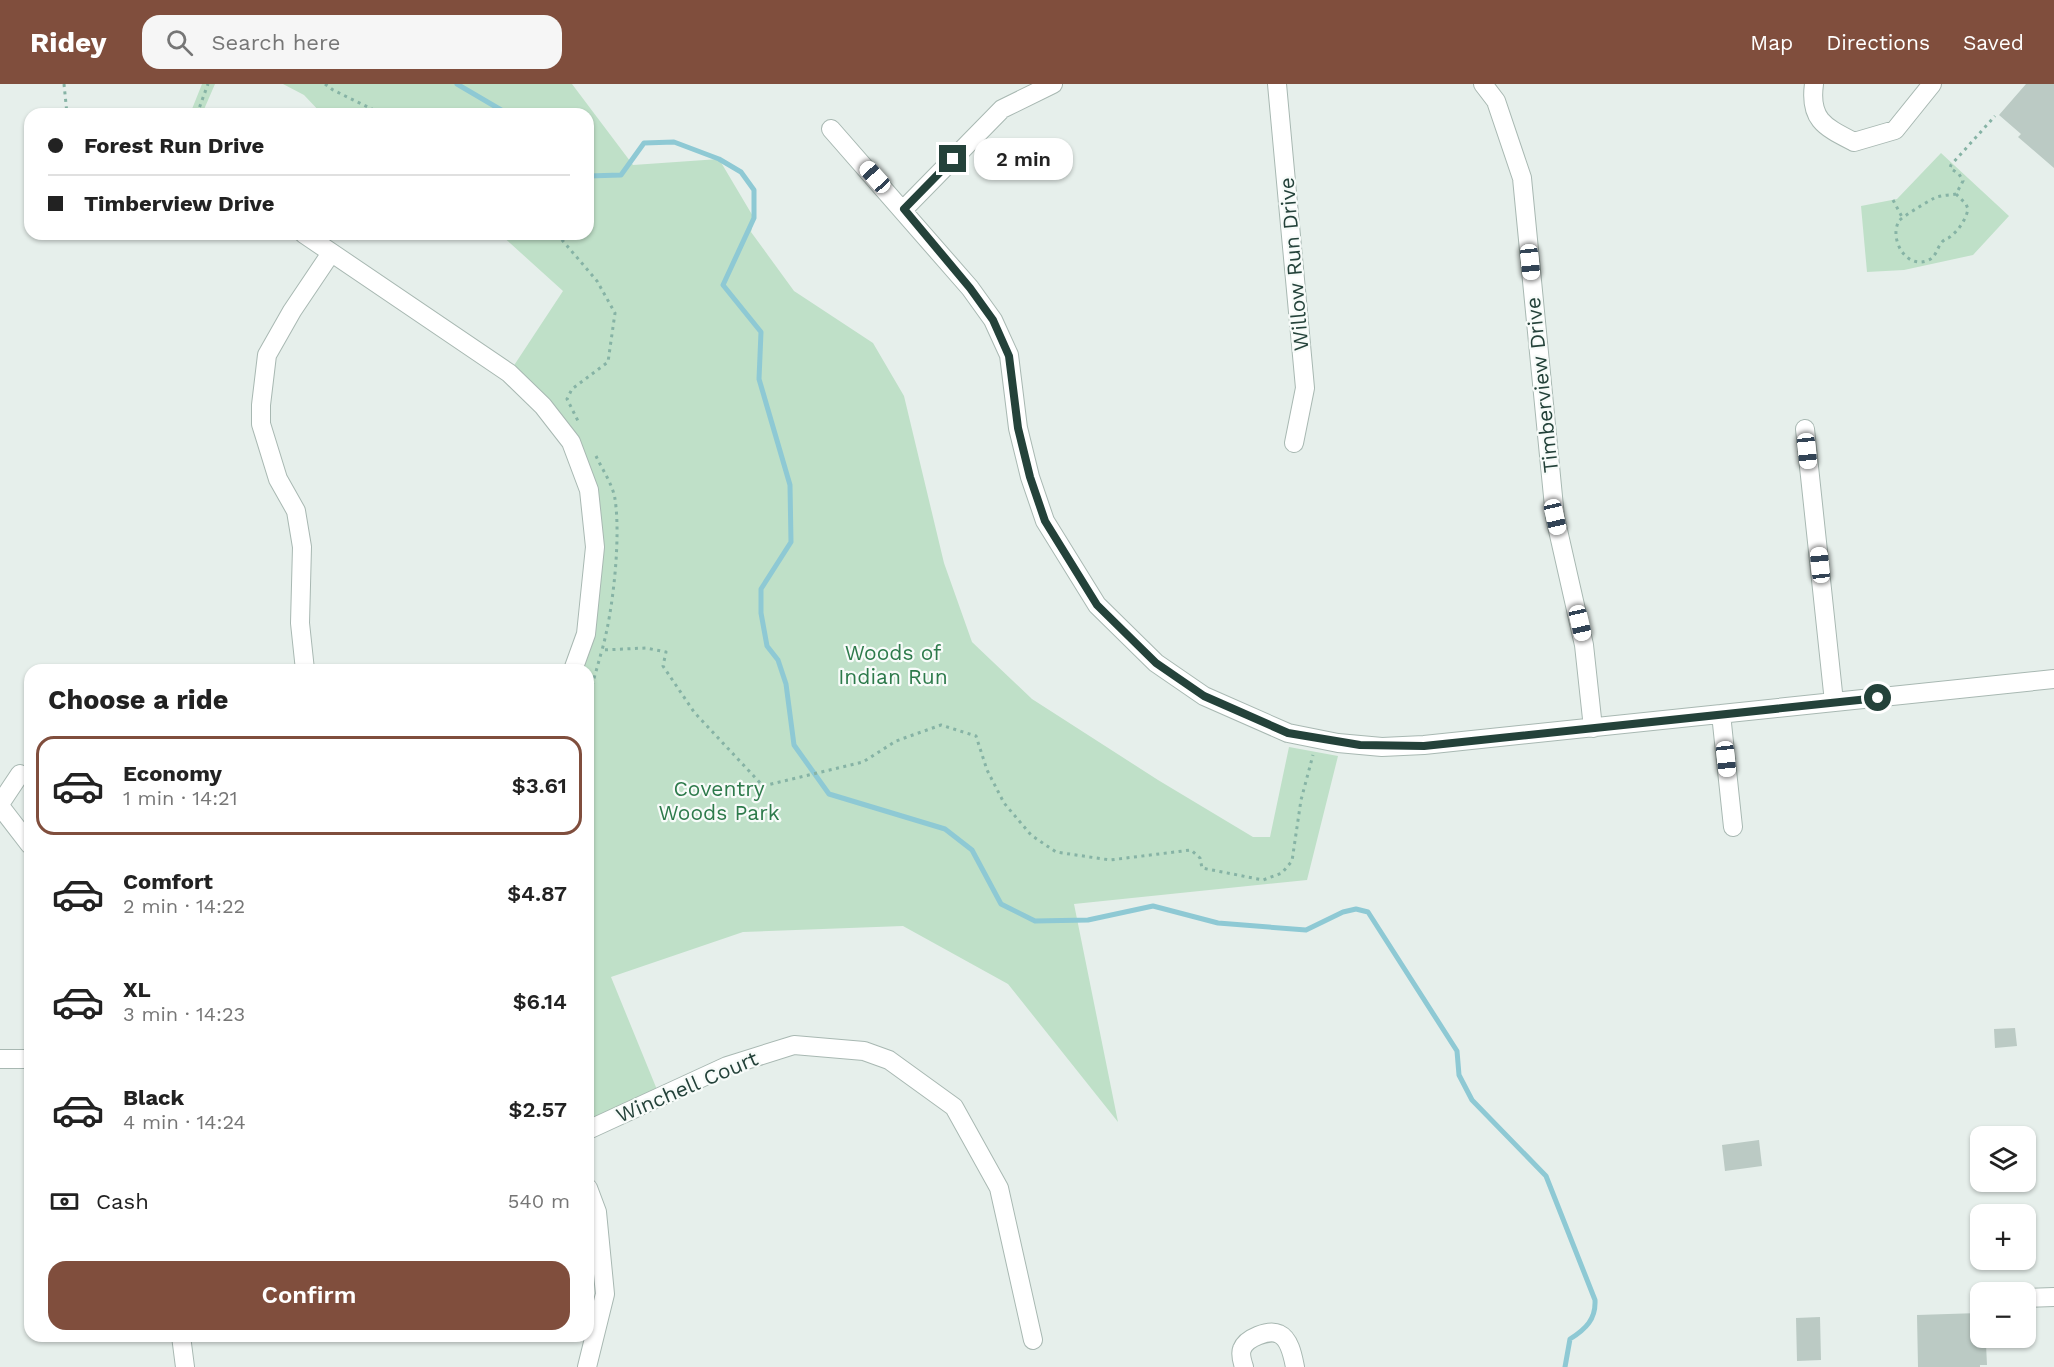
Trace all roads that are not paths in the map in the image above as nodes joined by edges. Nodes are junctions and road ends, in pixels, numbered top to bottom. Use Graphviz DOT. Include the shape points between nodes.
graph roads {
  1 [pos="1053,84"];
  2 [pos="1276,84"];
  3 [pos="1483,84"];
  4 [pos="1814,84"];
  5 [pos="1932,84"];
  6 [pos="831,129"];
  7 [pos="904,209"];
  8 [pos="313,240"];
  9 [pos="331,253"];
  10 [pos="1805,429"];
  11 [pos="1294,443"];
  12 [pos="304,664"];
  13 [pos="575,664"];
  14 [pos="2054,679"];
  15 [pos="1834,702"];
  16 [pos="1720,714"];
  17 [pos="1593,728"];
  18 [pos="20,774"];
  19 [pos="0,805"];
  20 [pos="1733,827"];
  21 [pos="24,837"];
  22 [pos="0,1059"];
  23 [pos="24,1059"];
  24 [pos="594,1127"];
  25 [pos="594,1204"];
  26 [pos="2054,1297"];
  27 [pos="2036,1298"];
  28 [pos="594,1339"];
  29 [pos="1033,1340"];
  30 [pos="182,1342"];
  31 [pos="593,1342"];
  32 [pos="185,1367"];
  33 [pos="587,1367"];
  34 [pos="1244,1367"];
  35 [pos="1295,1367"];
  1 -- 7 [label="street" via="1002,109"];
  2 -- 11 [label="street, Willow Run Drive" via="1305,388"];
  3 -- 17 [label="street, Timberview Drive" via="1496,101 1522,178 1555,517 1584,645"];
  4 -- 5 [label="street" via="1812,103 1825,127 1854,142 1895,130"];
  6 -- 7 [label="street"];
  7 -- 17 [label="street" via="993,320 1009,356 1018,428 1045,521 1097,605 1156,663 1204,696 1288,733 1319,739 1382,747 1424,746"];
  8 -- 9 [label="street"];
  9 -- 12 [label="street" via="267,355 261,405 261,424 278,479 296,511 302,547 300,623"];
  9 -- 13 [label="street" via="509,373 543,406 571,442 589,490 595,547 586,634"];
  10 -- 15 [label="street"];
  14 -- 15 [label="street"];
  15 -- 16 [label="street"];
  16 -- 17 [label="street"];
  16 -- 20 [label="street"];
  18 -- 19 [label="street"];
  19 -- 21 [label="street"];
  22 -- 23 [label="street"];
  24 -- 29 [label="street, Winchell Court" via="727,1066 794,1045 864,1051 889,1060 954,1107 999,1188"];
  25 -- 28 [label="street" via="605,1294"];
  26 -- 27 [label="street"];
  30 -- 32 [label="street"];
  31 -- 33 [label="street"];
  34 -- 35 [label="street" via="1244,1345 1269,1332 1280,1334 1288,1342"];
}
